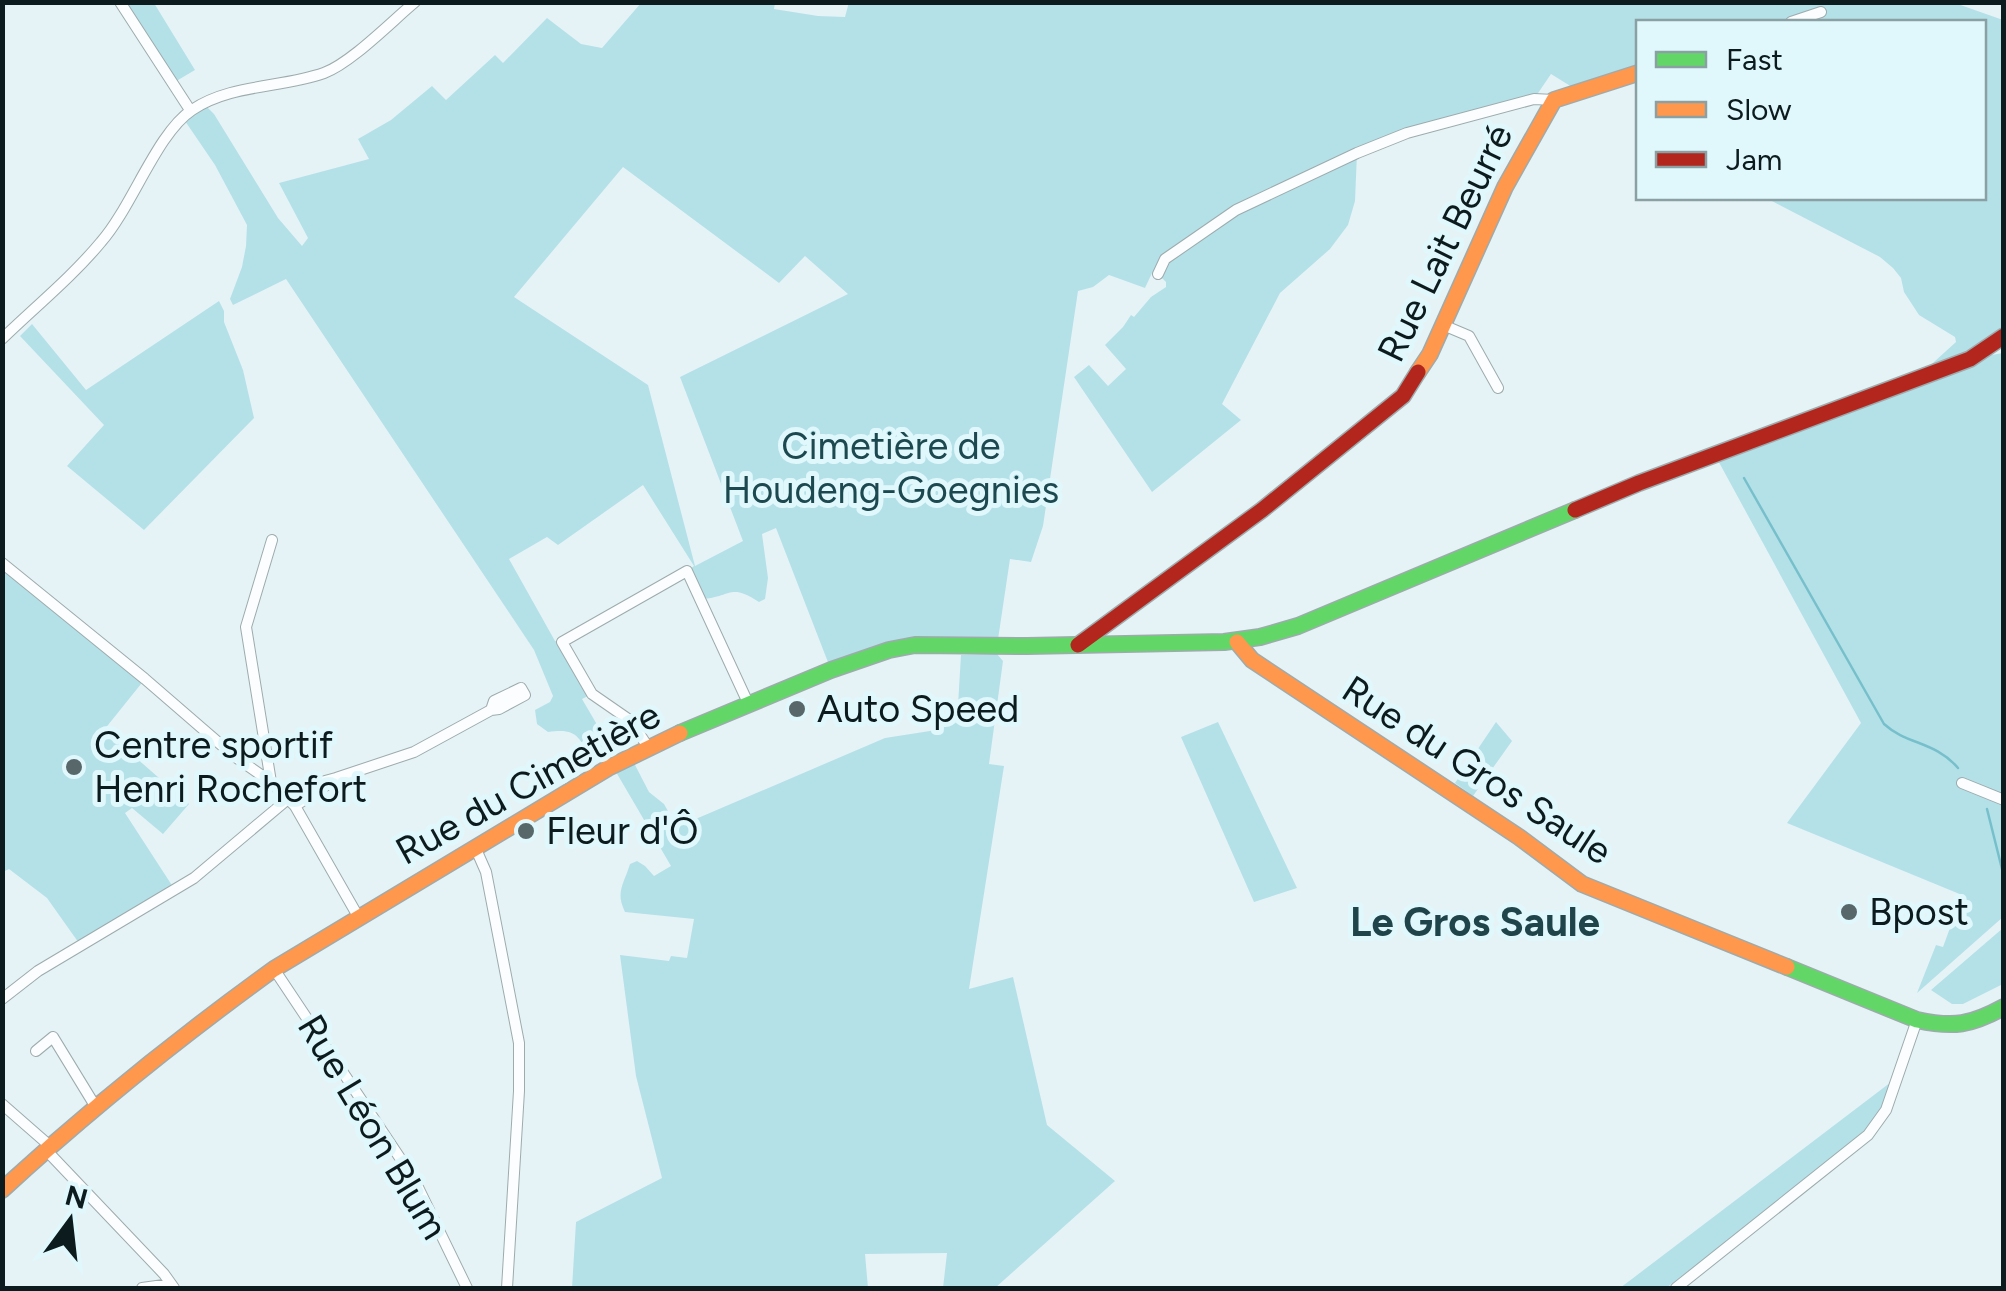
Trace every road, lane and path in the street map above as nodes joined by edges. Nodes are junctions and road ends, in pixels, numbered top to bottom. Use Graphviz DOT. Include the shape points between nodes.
graph roads {
  1 [pos="120,2"];
  2 [pos="415,2"];
  3 [pos="1821,12"];
  4 [pos="1798,20"];
  5 [pos="1636,74"];
  6 [pos="1554,100"];
  7 [pos="190,110"];
  8 [pos="1158,274"];
  9 [pos="1443,325"];
  10 [pos="2004,336"];
  11 [pos="2,339"];
  12 [pos="2004,353"];
  13 [pos="1970,359"];
  14 [pos="1498,388"];
  15 [pos="272,540"];
  16 [pos="2,563"];
  17 [pos="1236,642"];
  18 [pos="1078,645"];
  19 [pos="523,691"];
  20 [pos="750,705"];
  21 [pos="648,748"];
  22 [pos="336,778"];
  23 [pos="271,782"];
  24 [pos="1962,783"];
  25 [pos="288,800"];
  26 [pos="2004,800"];
  27 [pos="475,847"];
  28 [pos="359,918"];
  29 [pos="274,969"];
  30 [pos="2,999"];
  31 [pos="2004,1007"];
  32 [pos="1917,1020"];
  33 [pos="36,1051"];
  34 [pos="2,1104"];
  35 [pos="96,1109"];
  36 [pos="48,1148"];
  37 [pos="2,1190"];
  38 [pos="172,1286"];
  39 [pos="142,1288"];
  40 [pos="467,1288"];
  41 [pos="507,1288"];
  42 [pos="1676,1288"];
  1 -- 7 [label="street"];
  2 -- 7 [label="street" via="330,70"];
  3 -- 4 [label="street"];
  5 -- 6 [label="street, Rue Lait Beurré"];
  6 -- 8 [label="street" via="1534,99 1407,133 1357,153 1236,210 1165,259"];
  6 -- 9 [label="street, Rue Lait Beurré" via="1505,187"];
  7 -- 11 [label="street" via="102,242"];
  9 -- 14 [label="street" via="1469,336"];
  9 -- 18 [label="street, Rue Lait Beurré" via="1394,406"];
  10 -- 13 [label="street"];
  12 -- 13 [label="street"];
  13 -- 17 [label="street, Rue du Cimetière" via="1655,478 1298,626"];
  15 -- 23 [label="street" via="246,627"];
  16 -- 23 [label="street"];
  17 -- 18 [label="street, Rue du Cimetière"];
  17 -- 32 [label="street, Rue du Gros Saule" via="1252,660 1582,884"];
  18 -- 20 [label="street, Rue du Cimetière" via="909,646"];
  19 -- 22 [label="street" via="414,752"];
  20 -- 21 [label="street, Rue du Cimetière"];
  20 -- 21 [label="street" via="687,571 562,642 592,694 632,720"];
  21 -- 27 [label="street, Rue du Cimetière"];
  22 -- 25 [label="street"];
  22 -- 25 [label="street"];
  23 -- 25 [label="street"];
  24 -- 26 [label="street"];
  25 -- 28 [label="street"];
  25 -- 30 [label="street" via="194,878"];
  27 -- 28 [label="street, Rue du Cimetière"];
  27 -- 41 [label="street" via="486,872 519,1044"];
  28 -- 29 [label="street, Rue du Cimetière"];
  29 -- 35 [label="street, Rue du Cimetière"];
  29 -- 40 [label="street, Rue Léon Blum" via="414,1179"];
  31 -- 32 [label="street, Rue du Gros Saule" via="1955,1028"];
  32 -- 42 [label="street" via="1886,1110 1868,1136"];
  33 -- 35 [label="street" via="53,1037"];
  34 -- 36 [label="street"];
  35 -- 36 [label="street, Rue du Cimetière"];
  36 -- 37 [label="street, Rue du Cimetière"];
  36 -- 38 [label="street"];
  38 -- 39 [label="street"];
}
